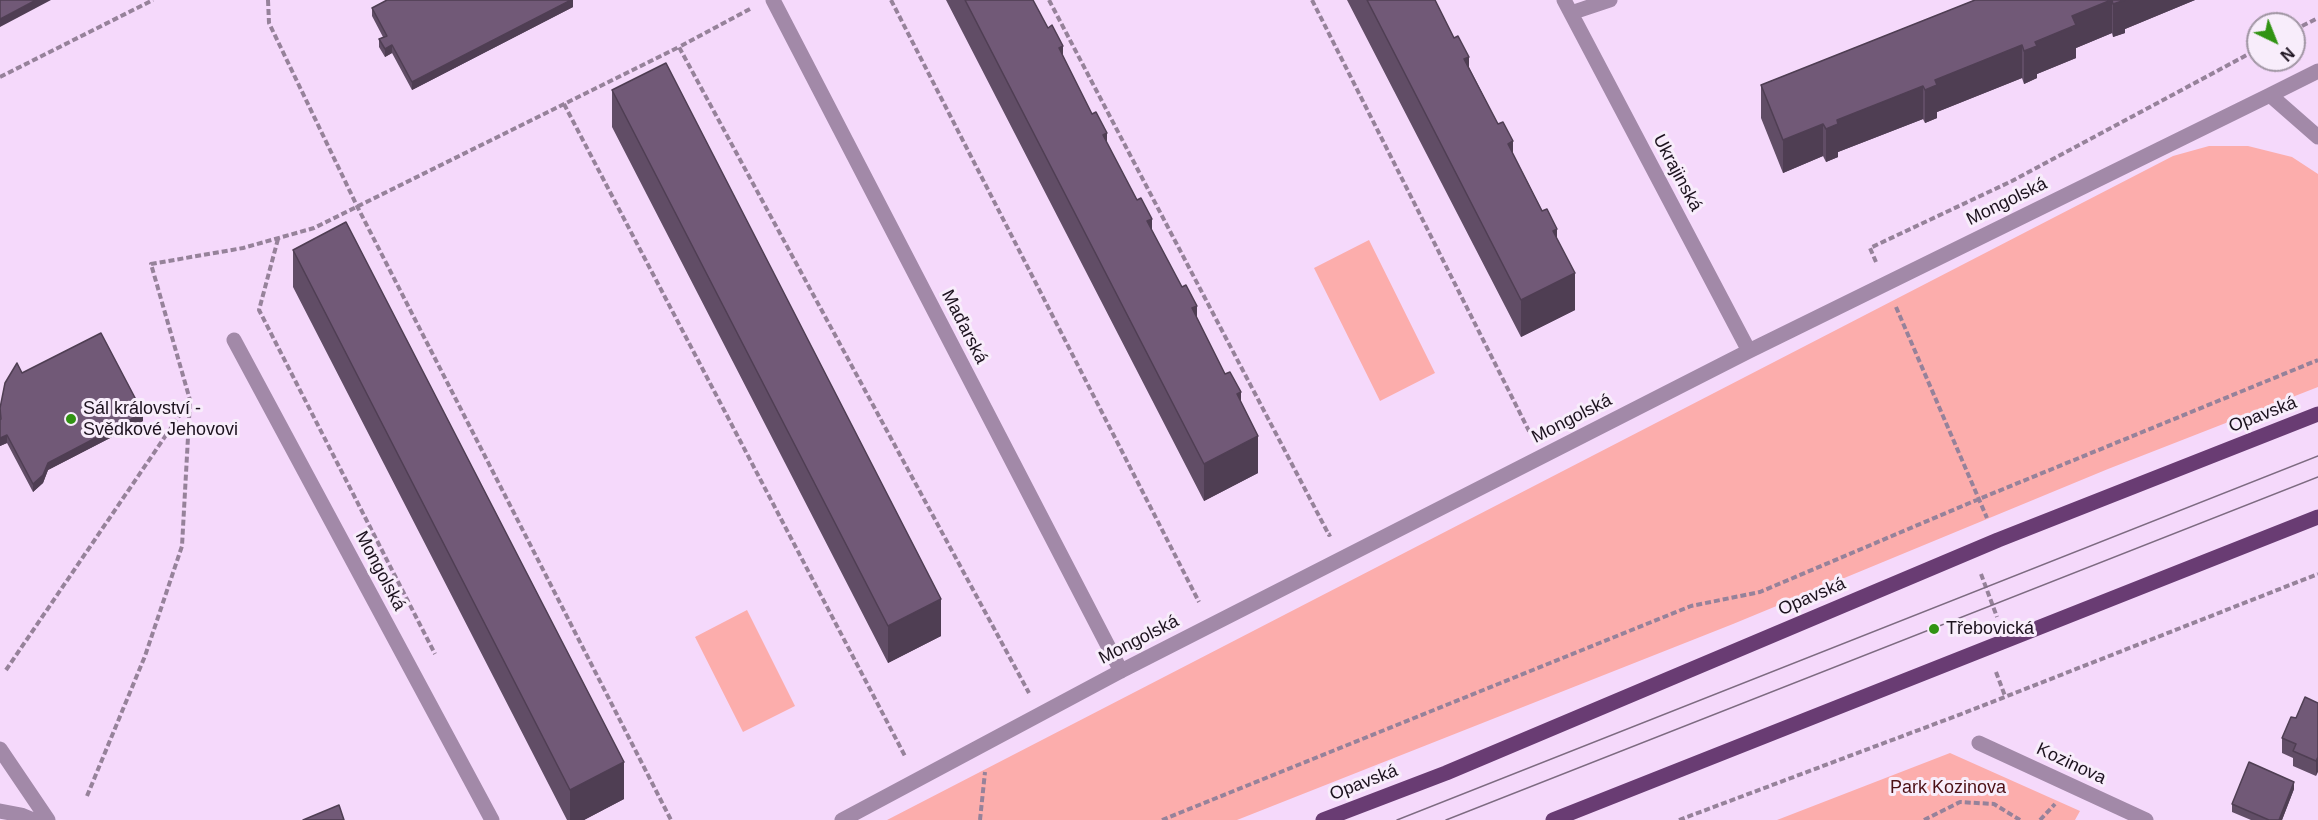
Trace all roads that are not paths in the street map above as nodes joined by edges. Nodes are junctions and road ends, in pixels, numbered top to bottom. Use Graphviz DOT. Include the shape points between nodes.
graph roads {
  1 [pos="773,0"];
  2 [pos="1610,0"];
  3 [pos="1567,7"];
  4 [pos="2318,71"];
  5 [pos="2270,95"];
  6 [pos="2318,137"];
  7 [pos="234,340"];
  8 [pos="1749,351"];
  9 [pos="2318,414"];
  10 [pos="2318,517"];
  11 [pos="1121,671"];
  12 [pos="1979,743"];
  13 [pos="0,749"];
  14 [pos="0,811"];
  15 [pos="33,820"];
  16 [pos="48,820"];
  17 [pos="492,820"];
  18 [pos="842,820"];
  19 [pos="1323,820"];
  20 [pos="1553,820"];
  21 [pos="2146,820"];
  1 -- 11 [label="street, Maďarská"];
  2 -- 3 [label="street, Ukrajinská"];
  3 -- 8 [label="street, Ukrajinská"];
  4 -- 5 [label="street, Mongolská"];
  5 -- 6 [label="street"];
  5 -- 8 [label="street, Mongolská"];
  7 -- 17 [label="street, Mongolská"];
  8 -- 11 [label="street, Mongolská"];
  9 -- 19 [label="main road, Opavská" via="1998,540 1446,773"];
  10 -- 20 [label="main road"];
  11 -- 18 [label="street, Mongolská"];
  12 -- 21 [label="street, Kozinova"];
  13 -- 16 [label="street"];
  14 -- 15 [label="street"];
}
